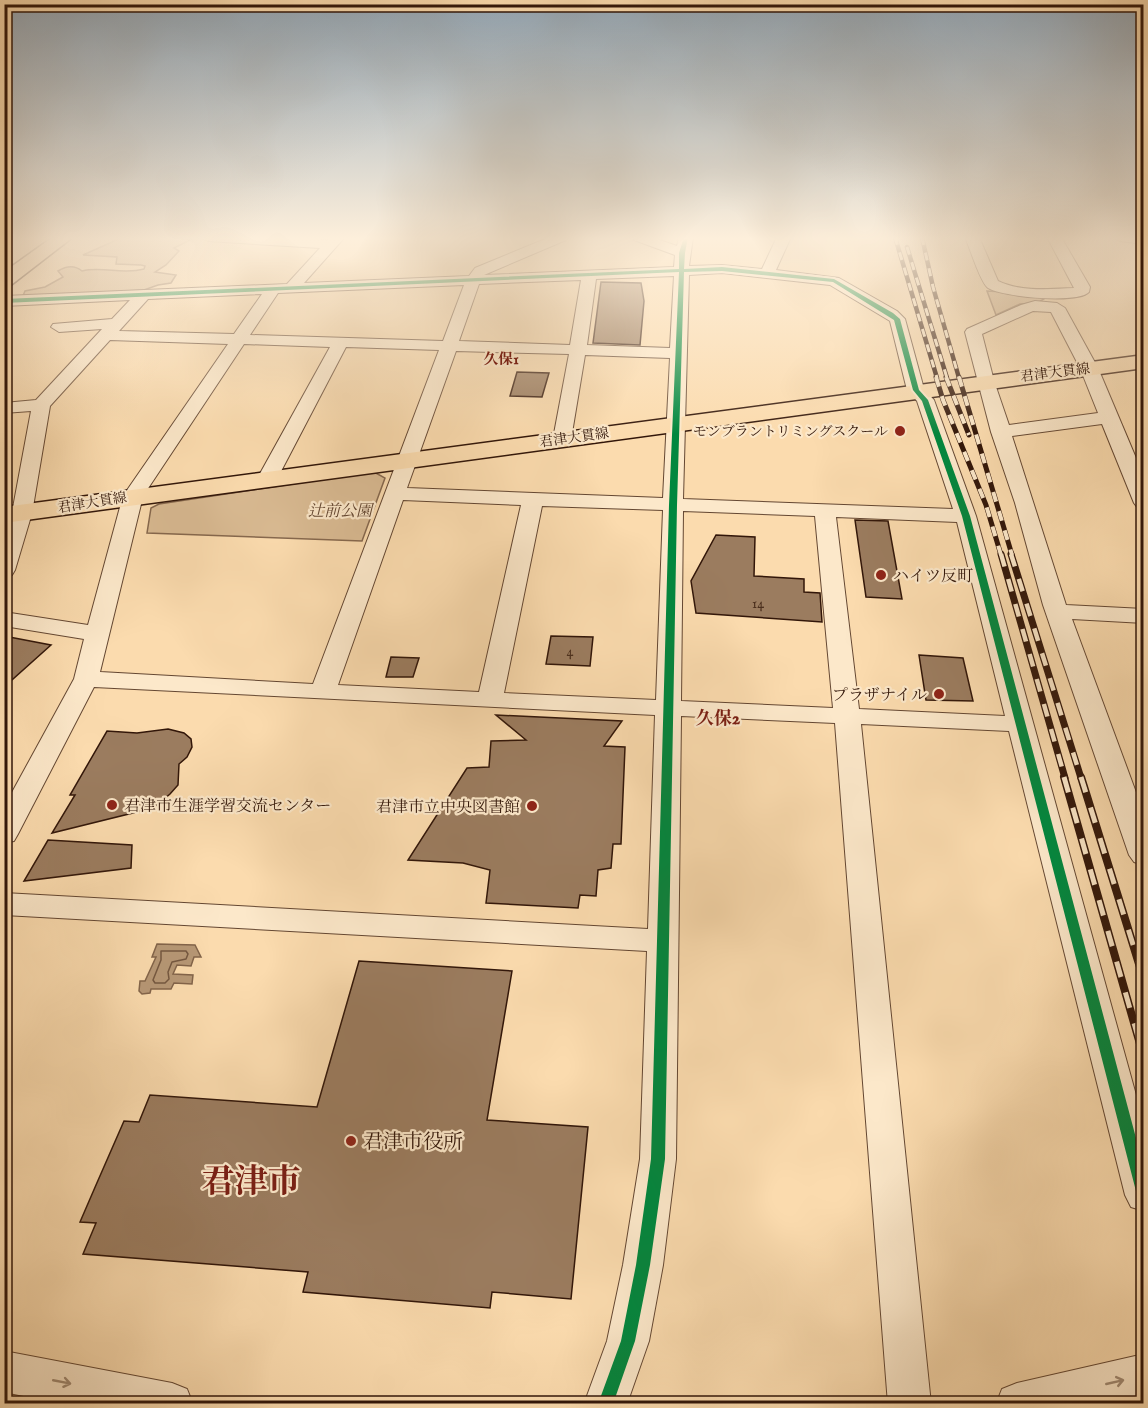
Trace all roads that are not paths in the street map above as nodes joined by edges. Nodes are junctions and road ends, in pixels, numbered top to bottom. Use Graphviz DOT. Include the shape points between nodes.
graph roads {
  1 [pos="136,303"];
  2 [pos="269,303"];
  3 [pos="466,303"];
  4 [pos="586,303"];
  5 [pos="682,303"];
  6 [pos="871,303"];
  7 [pos="59,327"];
  8 [pos="110,329"];
  9 [pos="239,338"];
  10 [pos="340,343"];
  11 [pos="451,347"];
  12 [pos="577,350"];
  13 [pos="680,353"];
  14 [pos="1143,361"];
  15 [pos="1089,368"];
  16 [pos="984,381"];
  17 [pos="916,390"];
  18 [pos="41,405"];
  19 [pos="4,408"];
  20 [pos="1110,417"];
  21 [pos="675,423"];
  22 [pos="1000,432"];
  23 [pos="562,439"];
  24 [pos="408,460"];
  25 [pos="267,479"];
  26 [pos="395,494"];
  27 [pos="133,496"];
  28 [pos="533,499"];
  29 [pos="1143,503"];
  30 [pos="673,504"];
  31 [pos="825,510"];
  32 [pos="13,514"];
  33 [pos="966,516"];
  34 [pos="4,570"];
  35 [pos="1057,611"];
  36 [pos="1143,616"];
  37 [pos="4,619"];
  38 [pos="98,634"];
  39 [pos="86,679"];
  40 [pos="323,692"];
  41 [pos="490,700"];
  42 [pos="670,707"];
  43 [pos="847,716"];
  44 [pos="1019,724"];
  45 [pos="11,807"];
  46 [pos="4,834"];
  47 [pos="1143,855"];
  48 [pos="4,904"];
  49 [pos="663,941"];
  50 [pos="1143,1195"];
  51 [pos="4,1371"];
  52 [pos="1143,1375"];
  53 [pos="172,1404"];
  54 [pos="606,1404"];
  55 [pos="910,1404"];
  56 [pos="1017,1404"];
  1 -- 8 [label="street"];
  2 -- 9 [label="street"];
  3 -- 11 [label="street"];
  4 -- 12 [label="street"];
  5 -- 13 [label="street"];
  6 -- 17 [label="street" via="897,319"];
  7 -- 8 [label="street"];
  8 -- 9 [label="street"];
  8 -- 18 [label="street"];
  9 -- 10 [label="street"];
  9 -- 27 [label="street"];
  10 -- 11 [label="street"];
  10 -- 25 [label="street"];
  11 -- 12 [label="street"];
  11 -- 24 [label="street"];
  12 -- 13 [label="street"];
  12 -- 23 [label="street"];
  13 -- 21 [label="street"];
  14 -- 15 [label="main road, 君津大貫線"];
  15 -- 16 [label="main road, 君津大貫線"];
  15 -- 16 [label="street" via="1057,308 1035,306 973,332"];
  15 -- 20 [label="street"];
  16 -- 17 [label="main road, 君津大貫線"];
  16 -- 22 [label="street"];
  17 -- 21 [label="main road, 君津大貫線"];
  17 -- 33 [label="street" via="926,400"];
  18 -- 19 [label="street"];
  18 -- 32 [label="street"];
  20 -- 22 [label="street"];
  20 -- 29 [label="street"];
  21 -- 23 [label="main road, 君津大貫線"];
  21 -- 30 [label="street"];
  22 -- 35 [label="street"];
  23 -- 24 [label="main road, 君津大貫線"];
  24 -- 25 [label="main road, 君津大貫線"];
  24 -- 26 [label="street"];
  25 -- 27 [label="main road, 君津大貫線"];
  26 -- 28 [label="street"];
  26 -- 40 [label="street"];
  27 -- 32 [label="main road, 君津大貫線"];
  27 -- 38 [label="street"];
  28 -- 30 [label="street"];
  28 -- 41 [label="street"];
  30 -- 31 [label="street"];
  30 -- 42 [label="street"];
  31 -- 33 [label="street"];
  31 -- 43 [label="street"];
  32 -- 34 [label="street"];
  33 -- 44 [label="street"];
  35 -- 36 [label="street"];
  35 -- 47 [label="street"];
  37 -- 38 [label="street"];
  38 -- 39 [label="street"];
  39 -- 40 [label="street"];
  39 -- 45 [label="street"];
  40 -- 41 [label="street"];
  41 -- 42 [label="street"];
  42 -- 43 [label="street"];
  42 -- 49 [label="street"];
  43 -- 44 [label="street"];
  43 -- 55 [label="street"];
  44 -- 50 [label="street"];
  45 -- 46 [label="street"];
  48 -- 49 [label="street"];
  49 -- 54 [label="street" via="658,1159 628,1341"];
  51 -- 53 [label="street, one-way"];
  56 -- 52 [label="street, one-way"];
}
